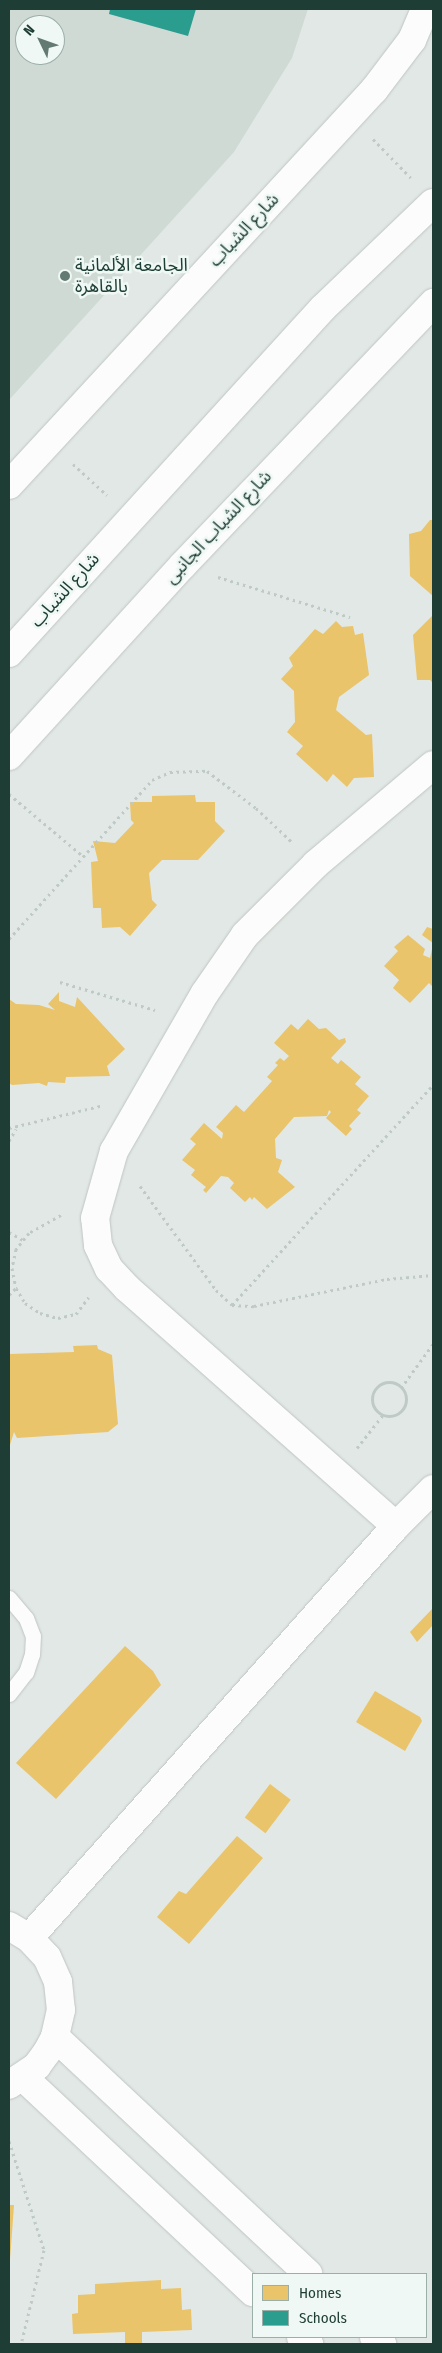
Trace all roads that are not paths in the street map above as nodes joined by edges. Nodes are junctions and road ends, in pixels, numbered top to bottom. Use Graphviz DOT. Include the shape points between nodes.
graph roads {
  1 [pos="425,9"];
  2 [pos="423,34"];
  3 [pos="433,203"];
  4 [pos="433,303"];
  5 [pos="9,485"];
  6 [pos="9,653"];
  7 [pos="9,756"];
  8 [pos="433,765"];
  9 [pos="433,1489"];
  10 [pos="396,1526"];
  11 [pos="9,1598"];
  12 [pos="9,1694"];
  13 [pos="19,1932"];
  14 [pos="55,2037"];
  15 [pos="16,2081"];
  16 [pos="307,2273"];
  17 [pos="252,2291"];
  1 -- 2 [label="street, شارع الشباب"];
  2 -- 5 [label="street, شارع الشباب"];
  3 -- 6 [label="street, شارع الشباب" via="323,308"];
  4 -- 7 [label="street, شارع الشباب الجانبى" via="182,566"];
  8 -- 10 [label="street" via="316,864 245,935 189,1020 114,1151 100,1192 96,1227 98,1245 109,1269"];
  9 -- 10 [label="street"];
  10 -- 13 [label="street"];
  11 -- 12 [label="lane" via="26,1618 33,1636 26,1672"];
  13 -- 14 [label="street" via="47,1957 58,1982 61,2010"];
  14 -- 15 [label="street" via="37,2066"];
  14 -- 16 [label="street"];
  15 -- 17 [label="street"];
}
